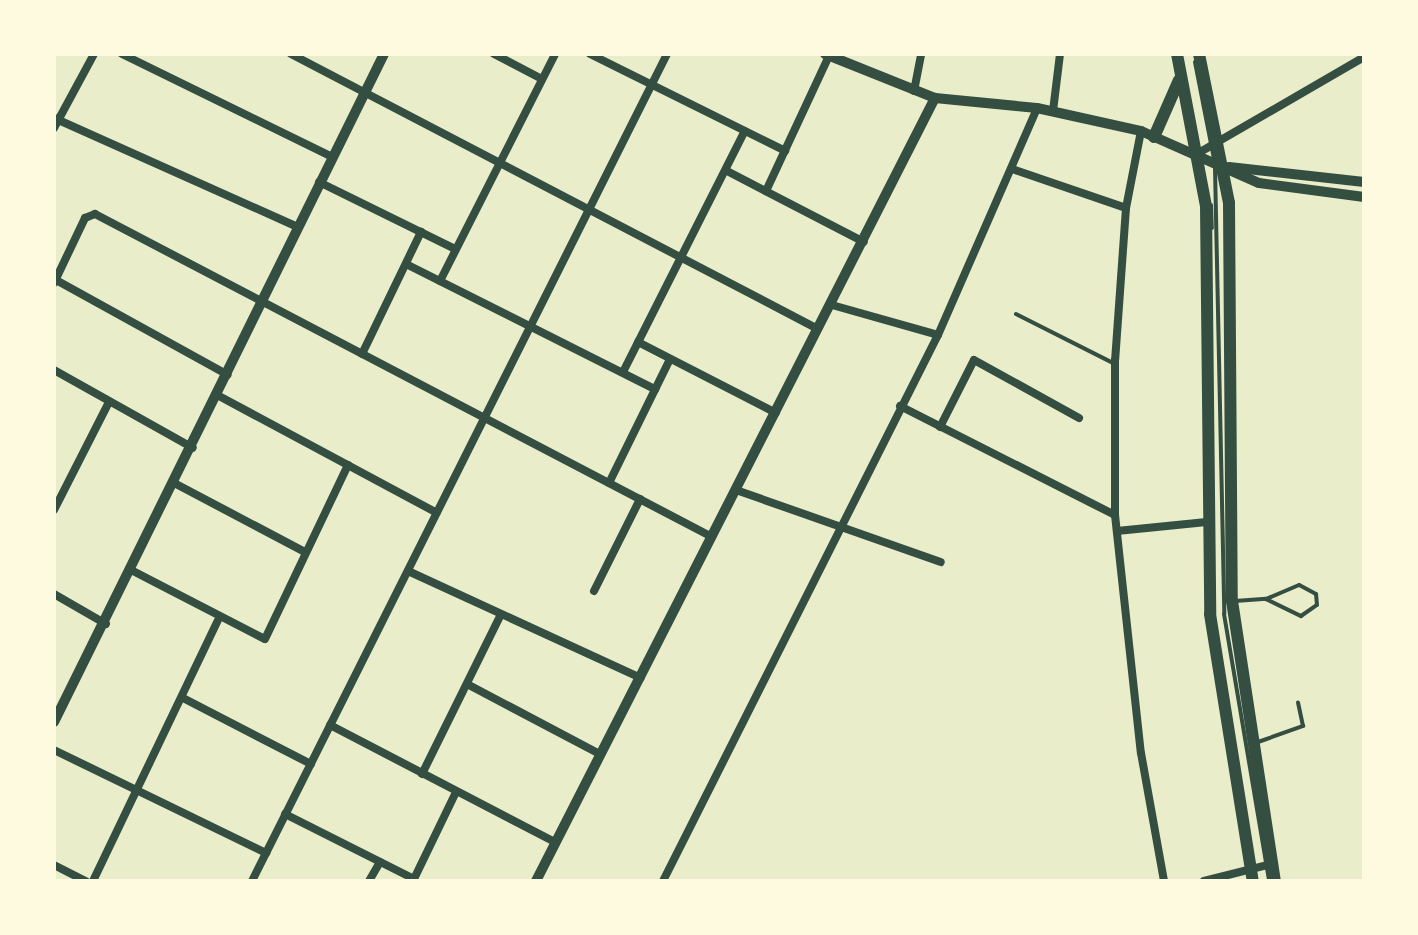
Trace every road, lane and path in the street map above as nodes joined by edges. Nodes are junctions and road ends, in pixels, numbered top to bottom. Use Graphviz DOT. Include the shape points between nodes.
graph roads {
  1 [pos="94,54"];
  2 [pos="122,54"];
  3 [pos="291,54"];
  4 [pos="384,54"];
  5 [pos="494,54"];
  6 [pos="555,54"];
  7 [pos="590,54"];
  8 [pos="667,54"];
  9 [pos="921,54"];
  10 [pos="1060,54"];
  11 [pos="1180,54"];
  12 [pos="1197,54"];
  13 [pos="829,55"];
  14 [pos="505,56"];
  15 [pos="1364,57"];
  16 [pos="542,79"];
  17 [pos="1179,80"];
  18 [pos="652,84"];
  19 [pos="914,91"];
  20 [pos="364,94"];
  21 [pos="935,98"];
  22 [pos="1037,108"];
  23 [pos="1053,111"];
  24 [pos="55,122"];
  25 [pos="745,131"];
  26 [pos="1141,131"];
  27 [pos="1154,137"];
  28 [pos="1215,146"];
  29 [pos="785,151"];
  30 [pos="1199,155"];
  31 [pos="332,157"];
  32 [pos="499,164"];
  33 [pos="1219,165"];
  34 [pos="1015,170"];
  35 [pos="727,171"];
  36 [pos="1363,181"];
  37 [pos="319,182"];
  38 [pos="766,191"];
  39 [pos="1364,197"];
  40 [pos="1126,208"];
  41 [pos="588,210"];
  42 [pos="298,227"];
  43 [pos="421,232"];
  44 [pos="864,242"];
  45 [pos="455,249"];
  46 [pos="682,259"];
  47 [pos="406,264"];
  48 [pos="440,281"];
  49 [pos="55,282"];
  50 [pos="266,304"];
  51 [pos="832,305"];
  52 [pos="1016,314"];
  53 [pos="530,326"];
  54 [pos="818,329"];
  55 [pos="938,335"];
  56 [pos="638,342"];
  57 [pos="362,354"];
  58 [pos="670,359"];
  59 [pos="1115,364"];
  60 [pos="54,370"];
  61 [pos="623,372"];
  62 [pos="228,375"];
  63 [pos="655,389"];
  64 [pos="219,396"];
  65 [pos="109,402"];
  66 [pos="900,406"];
  67 [pos="776,413"];
  68 [pos="484,418"];
  69 [pos="1079,418"];
  70 [pos="940,427"];
  71 [pos="194,449"];
  72 [pos="348,465"];
  73 [pos="609,483"];
  74 [pos="176,484"];
  75 [pos="736,490"];
  76 [pos="640,499"];
  77 [pos="54,510"];
  78 [pos="437,513"];
  79 [pos="1115,515"];
  80 [pos="1207,522"];
  81 [pos="845,523"];
  82 [pos="1117,531"];
  83 [pos="712,537"];
  84 [pos="305,552"];
  85 [pos="941,562"];
  86 [pos="133,571"];
  87 [pos="408,571"];
  88 [pos="594,591"];
  89 [pos="54,594"];
  90 [pos="1266,599"];
  91 [pos="1232,601"];
  92 [pos="501,614"];
  93 [pos="218,620"];
  94 [pos="106,624"];
  95 [pos="641,678"];
  96 [pos="467,684"];
  97 [pos="183,698"];
  98 [pos="1298,703"];
  99 [pos="54,722"];
  100 [pos="330,725"];
  101 [pos="1252,744"];
  102 [pos="54,750"];
  103 [pos="600,754"];
  104 [pos="311,764"];
  105 [pos="422,774"];
  106 [pos="138,792"];
  107 [pos="456,792"];
  108 [pos="285,814"];
  109 [pos="555,842"];
  110 [pos="266,853"];
  111 [pos="380,862"];
  112 [pos="54,865"];
  113 [pos="1268,865"];
  114 [pos="1252,866"];
  115 [pos="413,880"];
  116 [pos="540,880"];
  117 [pos="86,881"];
  118 [pos="93,881"];
  119 [pos="252,881"];
  120 [pos="369,881"];
  121 [pos="663,881"];
  122 [pos="1164,881"];
  123 [pos="1204,881"];
  124 [pos="1256,881"];
  125 [pos="1269,881"];
  126 [pos="1275,881"];
  1 -- 24 [label="street"];
  2 -- 31 [label="street"];
  3 -- 20 [label="street"];
  4 -- 20 [label="street"];
  5 -- 14 [label="street"];
  6 -- 16 [label="street"];
  7 -- 18 [label="street"];
  8 -- 18 [label="street"];
  9 -- 19 [label="street"];
  10 -- 23 [label="street"];
  11 -- 17 [label="main road"];
  11 -- 30 [label="lane"];
  12 -- 28 [label="main road"];
  13 -- 19 [label="street"];
  13 -- 29 [label="street"];
  14 -- 16 [label="street"];
  15 -- 28 [label="street"];
  16 -- 32 [label="street"];
  17 -- 27 [label="main road"];
  17 -- 30 [label="main road"];
  18 -- 25 [label="street"];
  18 -- 41 [label="street"];
  19 -- 21 [label="street"];
  20 -- 31 [label="street"];
  20 -- 32 [label="street"];
  21 -- 22 [label="street"];
  21 -- 44 [label="street"];
  22 -- 23 [label="street"];
  22 -- 34 [label="street"];
  23 -- 26 [label="street"];
  24 -- 42 [label="street"];
  25 -- 29 [label="street"];
  25 -- 35 [label="street"];
  26 -- 27 [label="street"];
  26 -- 40 [label="street"];
  27 -- 30 [label="street"];
  28 -- 30 [label="street"];
  28 -- 33 [label="main road"];
  29 -- 38 [label="street"];
  30 -- 33 [label="street"];
  30 -- 80 [label="main road" via="1206,206"];
  30 -- 114 [label="lane" via="1212,210 1216,614"];
  31 -- 37 [label="street"];
  32 -- 41 [label="street"];
  32 -- 45 [label="street"];
  33 -- 36 [label="street"];
  33 -- 39 [label="street" via="1259,183"];
  33 -- 91 [label="main road" via="1229,203"];
  33 -- 113 [label="lane" via="1224,614"];
  34 -- 40 [label="street"];
  34 -- 55 [label="street"];
  35 -- 38 [label="street"];
  35 -- 46 [label="street"];
  37 -- 42 [label="street"];
  37 -- 43 [label="street"];
  38 -- 44 [label="street"];
  40 -- 59 [label="street"];
  41 -- 46 [label="street"];
  41 -- 53 [label="street"];
  42 -- 50 [label="street"];
  43 -- 45 [label="street"];
  43 -- 47 [label="street"];
  44 -- 51 [label="street"];
  45 -- 48 [label="street"];
  46 -- 54 [label="street"];
  46 -- 56 [label="street"];
  47 -- 48 [label="street"];
  47 -- 57 [label="street"];
  48 -- 53 [label="street"];
  49 -- 50 [label="street" via="88,216"];
  49 -- 62 [label="street"];
  50 -- 57 [label="street"];
  50 -- 62 [label="street"];
  51 -- 54 [label="street"];
  51 -- 55 [label="street"];
  52 -- 59 [label="lane"];
  53 -- 61 [label="street"];
  53 -- 68 [label="street"];
  54 -- 67 [label="street"];
  55 -- 66 [label="street"];
  56 -- 58 [label="street"];
  56 -- 61 [label="street"];
  57 -- 68 [label="street"];
  58 -- 63 [label="street"];
  58 -- 67 [label="street"];
  59 -- 79 [label="street"];
  60 -- 65 [label="street"];
  61 -- 63 [label="street"];
  62 -- 64 [label="street"];
  63 -- 73 [label="street"];
  64 -- 71 [label="street"];
  64 -- 72 [label="street"];
  65 -- 71 [label="street"];
  65 -- 77 [label="street"];
  66 -- 70 [label="street"];
  66 -- 81 [label="street"];
  67 -- 75 [label="street"];
  68 -- 73 [label="street"];
  68 -- 78 [label="street"];
  69 -- 70 [label="street" via="974,360"];
  70 -- 79 [label="street"];
  71 -- 74 [label="street"];
  72 -- 78 [label="street"];
  72 -- 84 [label="street"];
  73 -- 76 [label="street"];
  74 -- 84 [label="street"];
  74 -- 86 [label="street"];
  75 -- 81 [label="street"];
  75 -- 83 [label="street"];
  76 -- 83 [label="street"];
  76 -- 88 [label="street"];
  78 -- 87 [label="street"];
  79 -- 82 [label="street"];
  80 -- 82 [label="street"];
  80 -- 114 [label="main road" via="1218,696"];
  81 -- 85 [label="street"];
  81 -- 121 [label="street"];
  82 -- 122 [label="street" via="1141,753"];
  83 -- 95 [label="street"];
  84 -- 93 [label="street" via="262,640"];
  86 -- 93 [label="street"];
  86 -- 94 [label="street"];
  87 -- 92 [label="street"];
  87 -- 100 [label="street"];
  89 -- 94 [label="street"];
  90 -- 90 [label="lane" via="1301,616 1317,605 1316,594 1299,585"];
  90 -- 91 [label="lane"];
  91 -- 101 [label="main road"];
  92 -- 95 [label="street"];
  92 -- 96 [label="street"];
  93 -- 97 [label="street"];
  94 -- 99 [label="street"];
  95 -- 103 [label="street"];
  96 -- 103 [label="street"];
  96 -- 105 [label="street"];
  97 -- 104 [label="street"];
  97 -- 106 [label="street"];
  98 -- 101 [label="lane" via="1303,726"];
  100 -- 104 [label="street"];
  100 -- 105 [label="street"];
  101 -- 113 [label="main road"];
  102 -- 106 [label="street"];
  103 -- 109 [label="street"];
  104 -- 108 [label="street"];
  105 -- 107 [label="street"];
  106 -- 110 [label="street"];
  106 -- 118 [label="street"];
  107 -- 109 [label="street"];
  107 -- 115 [label="street"];
  108 -- 110 [label="street"];
  108 -- 111 [label="street"];
  109 -- 116 [label="street"];
  110 -- 119 [label="street"];
  111 -- 115 [label="street"];
  111 -- 120 [label="street"];
  112 -- 117 [label="street"];
  113 -- 114 [label="street"];
  113 -- 125 [label="lane"];
  113 -- 126 [label="main road"];
  114 -- 123 [label="street"];
  114 -- 124 [label="main road"];
}
